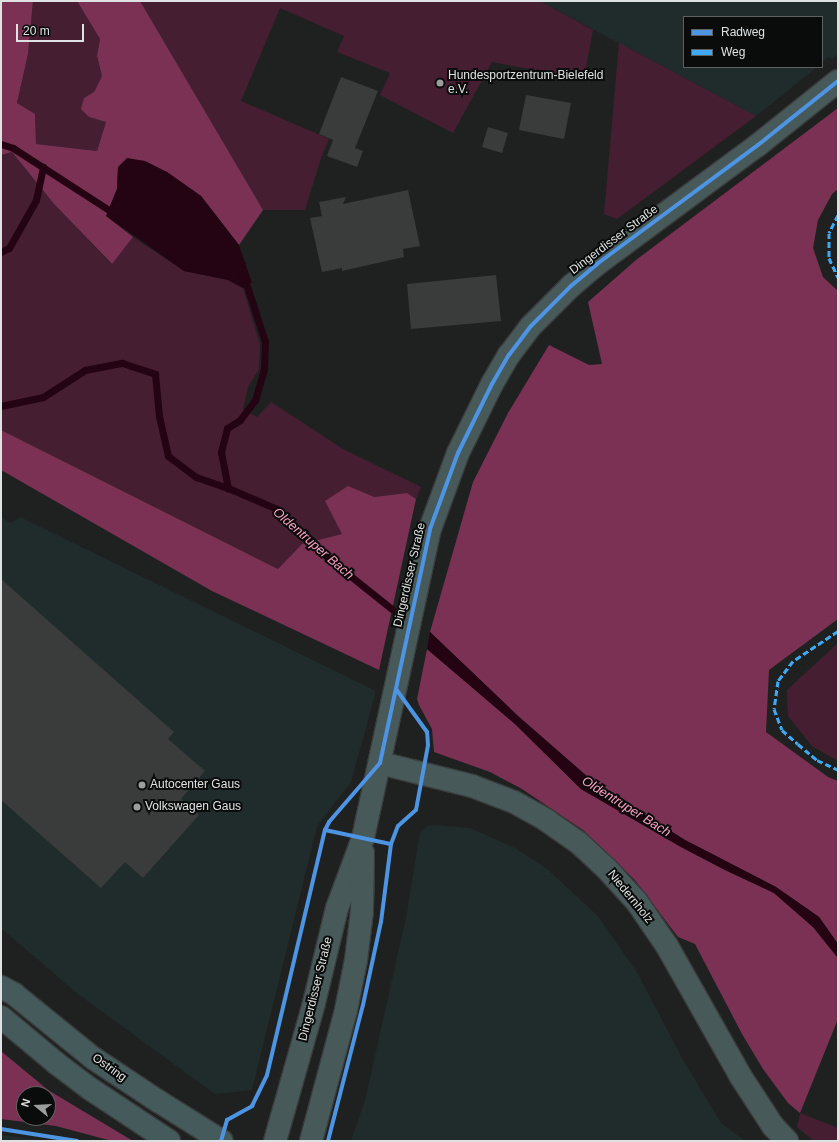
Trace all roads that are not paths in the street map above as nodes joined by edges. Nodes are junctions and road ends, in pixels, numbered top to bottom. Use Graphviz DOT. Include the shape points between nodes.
graph roads {
  1 [pos="838,81"];
  2 [pos="380,763"];
  3 [pos="363,838"];
  4 [pos="1,987"];
  5 [pos="1,1017"];
  6 [pos="170,1141"];
  7 [pos="222,1141"];
  8 [pos="275,1141"];
  9 [pos="311,1141"];
  10 [pos="787,1141"];
  1 -- 2 [label="street, Dingerdisser Straße" via="758,145 597,264 548,308 510,355 492,384 458,453 430,529"];
  2 -- 3 [label="street, Dingerdisser Straße"];
  2 -- 10 [label="street, Niedernholz" via="472,786 514,802 579,843 606,868 637,902 667,946 741,1077"];
  3 -- 8 [label="street, Dingerdisser Straße" via="337,908 314,1003"];
  3 -- 9 [label="street, Dingerdisser Straße" via="362,911 356,960 346,1010"];
  4 -- 7 [label="main road, Ostring" via="14,994 93,1058"];
  5 -- 6 [label="main road" via="67,1071"];
}
